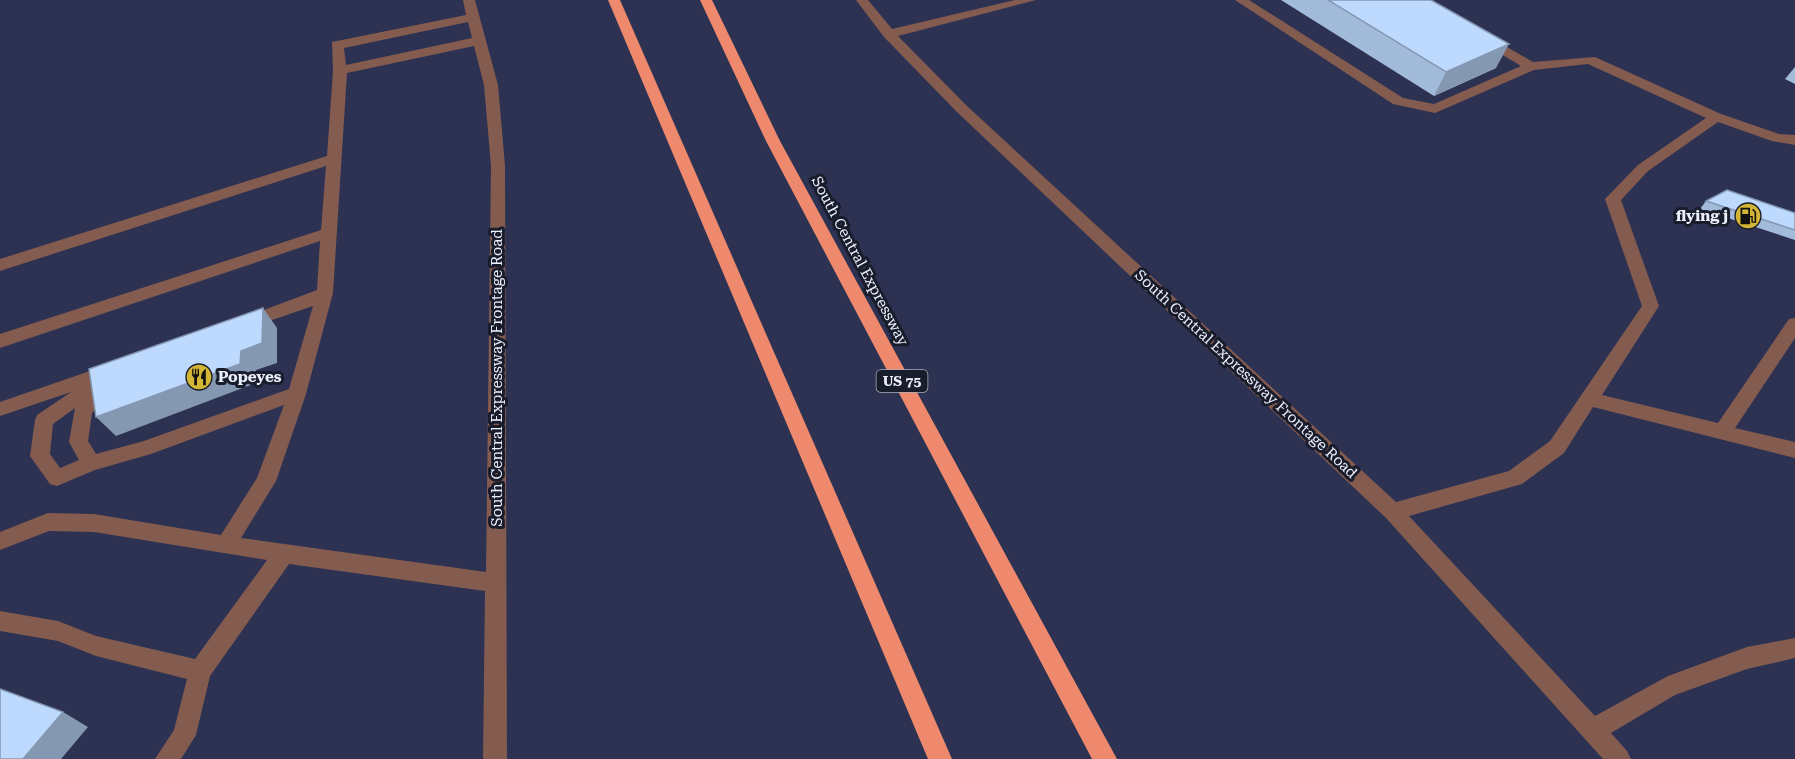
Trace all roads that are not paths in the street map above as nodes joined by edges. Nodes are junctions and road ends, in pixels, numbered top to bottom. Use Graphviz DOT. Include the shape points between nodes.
graph roads {
  1 [pos="614,0"];
  2 [pos="706,0"];
  3 [pos="862,0"];
  4 [pos="1028,0"];
  5 [pos="1241,0"];
  6 [pos="471,9"];
  7 [pos="1470,30"];
  8 [pos="889,34"];
  9 [pos="479,41"];
  10 [pos="1531,66"];
  11 [pos="340,72"];
  12 [pos="1716,117"];
  13 [pos="1795,140"];
  14 [pos="333,159"];
  15 [pos="328,233"];
  16 [pos="0,265"];
  17 [pos="325,292"];
  18 [pos="1795,324"];
  19 [pos="233,327"];
  20 [pos="0,340"];
  21 [pos="129,366"];
  22 [pos="297,394"];
  23 [pos="1589,399"];
  24 [pos="0,409"];
  25 [pos="1722,432"];
  26 [pos="1795,450"];
  27 [pos="93,463"];
  28 [pos="1393,512"];
  29 [pos="0,541"];
  30 [pos="226,544"];
  31 [pos="284,554"];
  32 [pos="496,584"];
  33 [pos="0,621"];
  34 [pos="1795,648"];
  35 [pos="200,671"];
  36 [pos="1592,731"];
  37 [pos="167,759"];
  38 [pos="495,759"];
  39 [pos="940,759"];
  40 [pos="1105,759"];
  41 [pos="1619,759"];
  1 -- 39 [label="highway"];
  2 -- 40 [label="highway, South Central Expressway / US 75" via="773,141"];
  3 -- 8 [label="street, South Central Expressway Frontage Road"];
  4 -- 8 [label="street"];
  5 -- 10 [label="street" via="1398,101 1435,109"];
  6 -- 9 [label="street, South Central Expressway Frontage Road"];
  6 -- 11 [label="street" via="337,45"];
  7 -- 10 [label="street"];
  8 -- 28 [label="street, South Central Expressway Frontage Road" via="961,108"];
  9 -- 11 [label="street"];
  9 -- 32 [label="street, South Central Expressway Frontage Road" via="491,86 498,166"];
  10 -- 12 [label="street" via="1590,60"];
  11 -- 14 [label="street"];
  12 -- 13 [label="street" via="1777,138"];
  12 -- 23 [label="street" via="1643,168 1613,199 1651,306"];
  14 -- 15 [label="street"];
  14 -- 16 [label="street"];
  15 -- 17 [label="street"];
  15 -- 20 [label="street"];
  17 -- 19 [label="street"];
  17 -- 22 [label="street"];
  18 -- 25 [label="street"];
  21 -- 24 [label="street"];
  21 -- 27 [label="street" via="83,410 78,442"];
  21 -- 27 [label="street" via="44,420 40,456 57,478"];
  22 -- 27 [label="street"];
  22 -- 30 [label="street" via="266,481"];
  23 -- 25 [label="street"];
  23 -- 28 [label="street" via="1557,447 1515,478"];
  25 -- 26 [label="street"];
  28 -- 36 [label="street, South Central Expressway Frontage Road"];
  29 -- 30 [label="street" via="48,522 94,522"];
  30 -- 31 [label="street"];
  31 -- 32 [label="street"];
  31 -- 35 [label="street"];
  32 -- 38 [label="street, South Central Expressway Frontage Road"];
  33 -- 35 [label="street" via="58,631 96,646"];
  34 -- 36 [label="street" via="1747,658 1668,687"];
  35 -- 37 [label="street" via="184,735"];
  36 -- 41 [label="street, South Central Expressway Frontage Road"];
}
